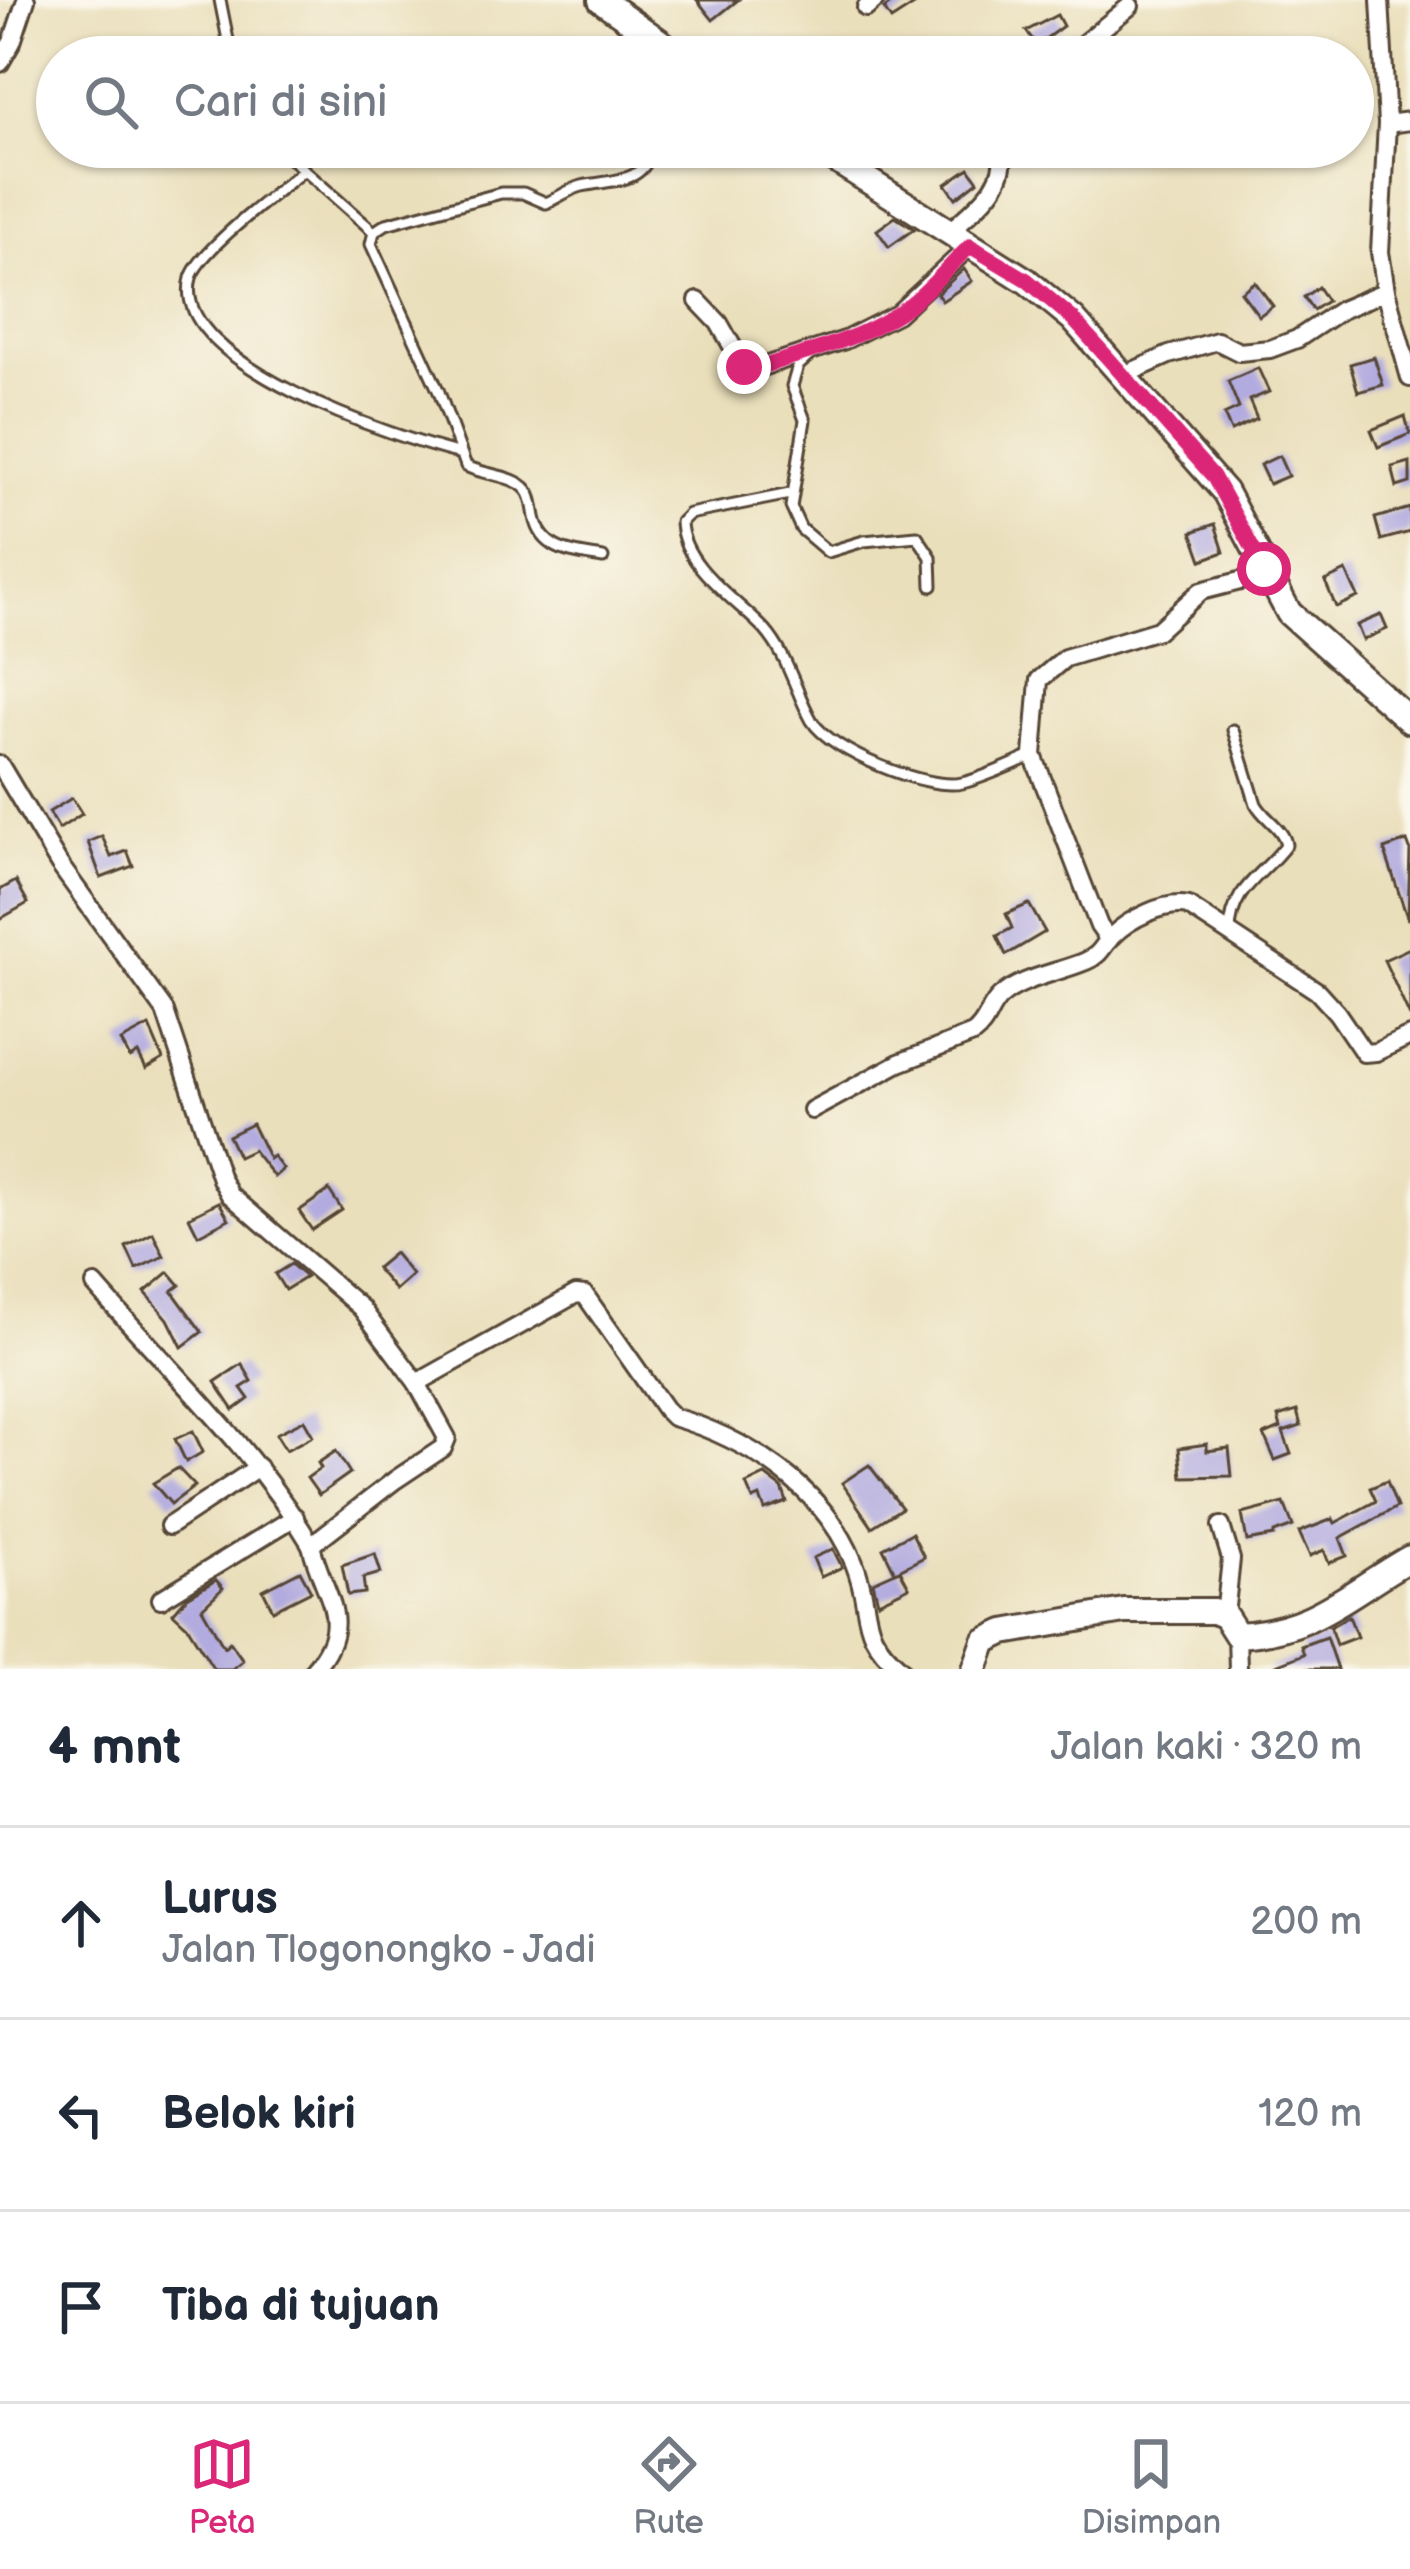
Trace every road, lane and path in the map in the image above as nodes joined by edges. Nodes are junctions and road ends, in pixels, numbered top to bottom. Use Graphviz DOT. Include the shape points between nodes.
graph roads {
  1 [pos="26,0"];
  2 [pos="220,0"];
  3 [pos="601,0"];
  4 [pos="1380,0"];
  5 [pos="1130,6"];
  6 [pos="227,36"];
  7 [pos="652,36"];
  8 [pos="1093,36"];
  9 [pos="0,63"];
  10 [pos="1410,121"];
  11 [pos="1387,124"];
  12 [pos="301,168"];
  13 [pos="645,168"];
  14 [pos="848,168"];
  15 [pos="1001,168"];
  16 [pos="304,170"];
  17 [pos="374,232"];
  18 [pos="959,239"];
  19 [pos="1386,291"];
  20 [pos="698,301"];
  21 [pos="815,350"];
  22 [pos="1124,375"];
  23 [pos="1410,378"];
  24 [pos="461,454"];
  25 [pos="790,494"];
  26 [pos="603,558"];
  27 [pos="1264,569"];
  28 [pos="932,586"];
  29 [pos="1410,721"];
  30 [pos="1233,730"];
  31 [pos="1034,755"];
  32 [pos="0,765"];
  33 [pos="1230,932"];
  34 [pos="1108,940"];
  35 [pos="1410,1036"];
  36 [pos="812,1110"];
  37 [pos="95,1285"];
  38 [pos="417,1383"];
  39 [pos="259,1467"];
  40 [pos="295,1517"];
  41 [pos="169,1526"];
  42 [pos="1222,1526"];
  43 [pos="311,1545"];
  44 [pos="1410,1558"];
  45 [pos="161,1599"];
  46 [pos="1231,1626"];
  47 [pos="314,1669"];
  48 [pos="901,1669"];
  49 [pos="975,1669"];
  50 [pos="1238,1669"];
  1 -- 9 [label="street"];
  2 -- 6 [label="lane"];
  3 -- 7 [label="street"];
  4 -- 11 [label="street"];
  5 -- 8 [label="street"];
  10 -- 11 [label="street"];
  11 -- 19 [label="street" via="1380,239"];
  12 -- 16 [label="lane"];
  13 -- 17 [label="lane" via="546,202 501,194"];
  14 -- 18 [label="street"];
  15 -- 18 [label="street"];
  16 -- 17 [label="lane"];
  16 -- 24 [label="lane" via="192,272 197,321 289,389 407,441"];
  17 -- 24 [label="lane" via="370,244"];
  18 -- 21 [label="street" via="897,314"];
  18 -- 22 [label="street" via="1054,300"];
  19 -- 22 [label="street" via="1270,349 1239,352 1216,341"];
  19 -- 23 [label="street"];
  20 -- 21 [label="street" via="749,369"];
  21 -- 25 [label="lane" via="792,386 805,420"];
  22 -- 27 [label="street" via="1225,492"];
  24 -- 26 [label="lane" via="466,466 530,493 537,526 559,550"];
  25 -- 28 [label="lane" via="792,517 828,552 917,536 931,557"];
  25 -- 31 [label="lane" via="689,514 681,534 768,633 815,726 841,746 936,784 961,784"];
  27 -- 29 [label="street" via="1288,613"];
  27 -- 31 [label="street" via="1201,591 1158,630 1051,666 1036,688"];
  30 -- 33 [label="lane" via="1256,804 1286,845 1238,897"];
  31 -- 34 [label="street"];
  32 -- 38 [label="street" via="59,864 165,1011 230,1196 361,1308"];
  33 -- 34 [label="street" via="1182,904 1146,914"];
  33 -- 35 [label="street" via="1318,992 1364,1053"];
  34 -- 36 [label="street" via="1099,955 1004,993 973,1034"];
  37 -- 39 [label="street"];
  38 -- 43 [label="street" via="446,1443"];
  38 -- 48 [label="street" via="585,1295 664,1409 764,1456 815,1502 853,1559 874,1642"];
  39 -- 40 [label="street"];
  39 -- 41 [label="street"];
  40 -- 43 [label="street"];
  40 -- 45 [label="street"];
  42 -- 46 [label="street" via="1231,1559"];
  43 -- 47 [label="street" via="337,1616 330,1651"];
  44 -- 46 [label="street" via="1328,1612 1281,1631"];
  46 -- 49 [label="street" via="1195,1610 1124,1611 1004,1632 985,1641"];
  46 -- 50 [label="street"];
}
